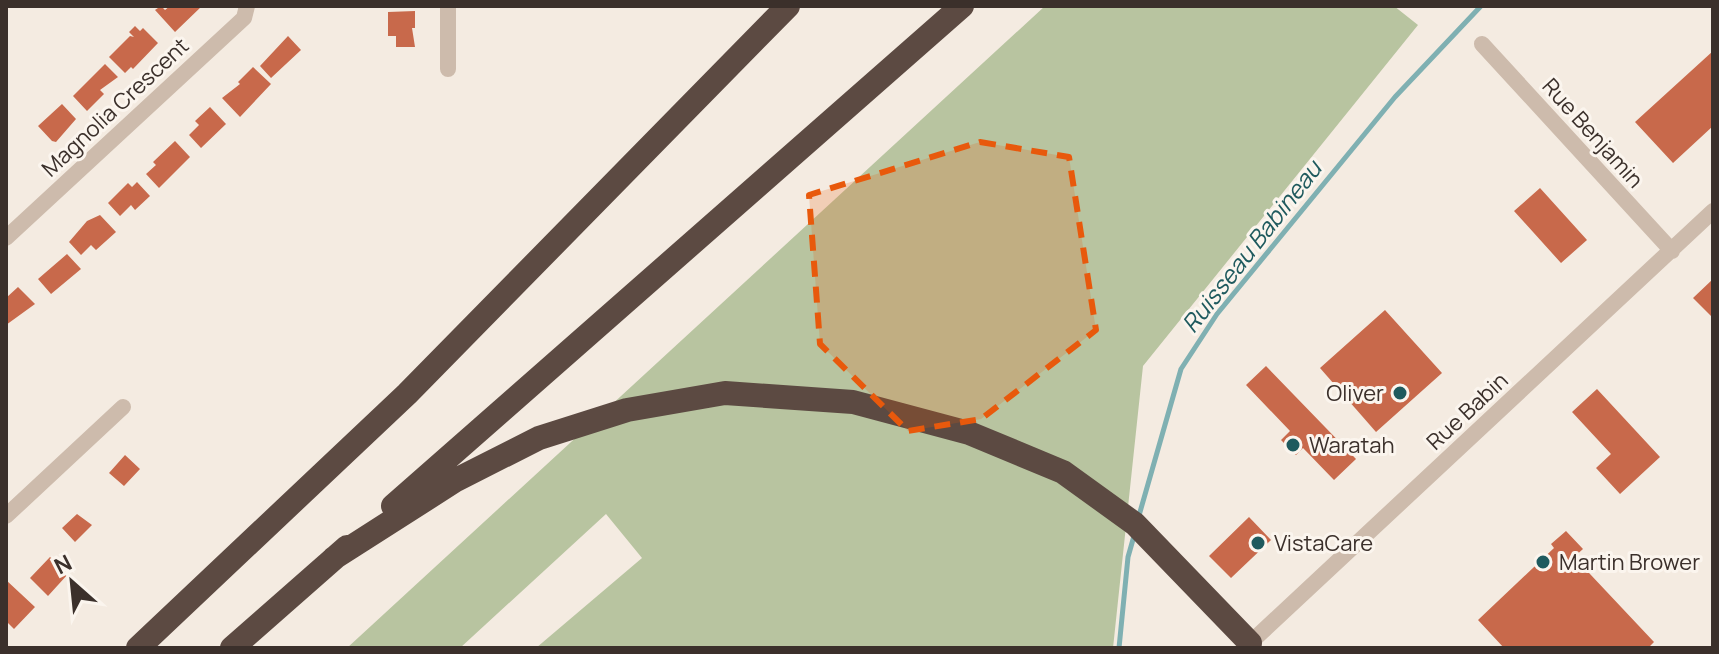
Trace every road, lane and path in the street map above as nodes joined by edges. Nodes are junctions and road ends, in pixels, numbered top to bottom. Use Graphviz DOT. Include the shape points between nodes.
graph roads {
  1 [pos="247,6"];
  2 [pos="448,6"];
  3 [pos="788,6"];
  4 [pos="962,6"];
  5 [pos="1482,44"];
  6 [pos="448,69"];
  7 [pos="1713,211"];
  8 [pos="6,238"];
  9 [pos="1672,251"];
  10 [pos="123,407"];
  11 [pos="6,516"];
  12 [pos="334,558"];
  13 [pos="1250,643"];
  14 [pos="138,648"];
  15 [pos="232,648"];
  1 -- 8 [label="street, Magnolia Crescent" via="244,18"];
  2 -- 6 [label="street"];
  3 -- 14 [label="highway" via="407,394"];
  4 -- 12 [label="highway"];
  5 -- 9 [label="street, Rue Benjamin"];
  7 -- 9 [label="street, Rue Babin"];
  9 -- 13 [label="street, Rue Babin"];
  10 -- 11 [label="street"];
  12 -- 13 [label="highway" via="456,480 539,438 627,410 725,393 853,402 969,433 1063,472 1135,524"];
  12 -- 15 [label="highway"];
}
